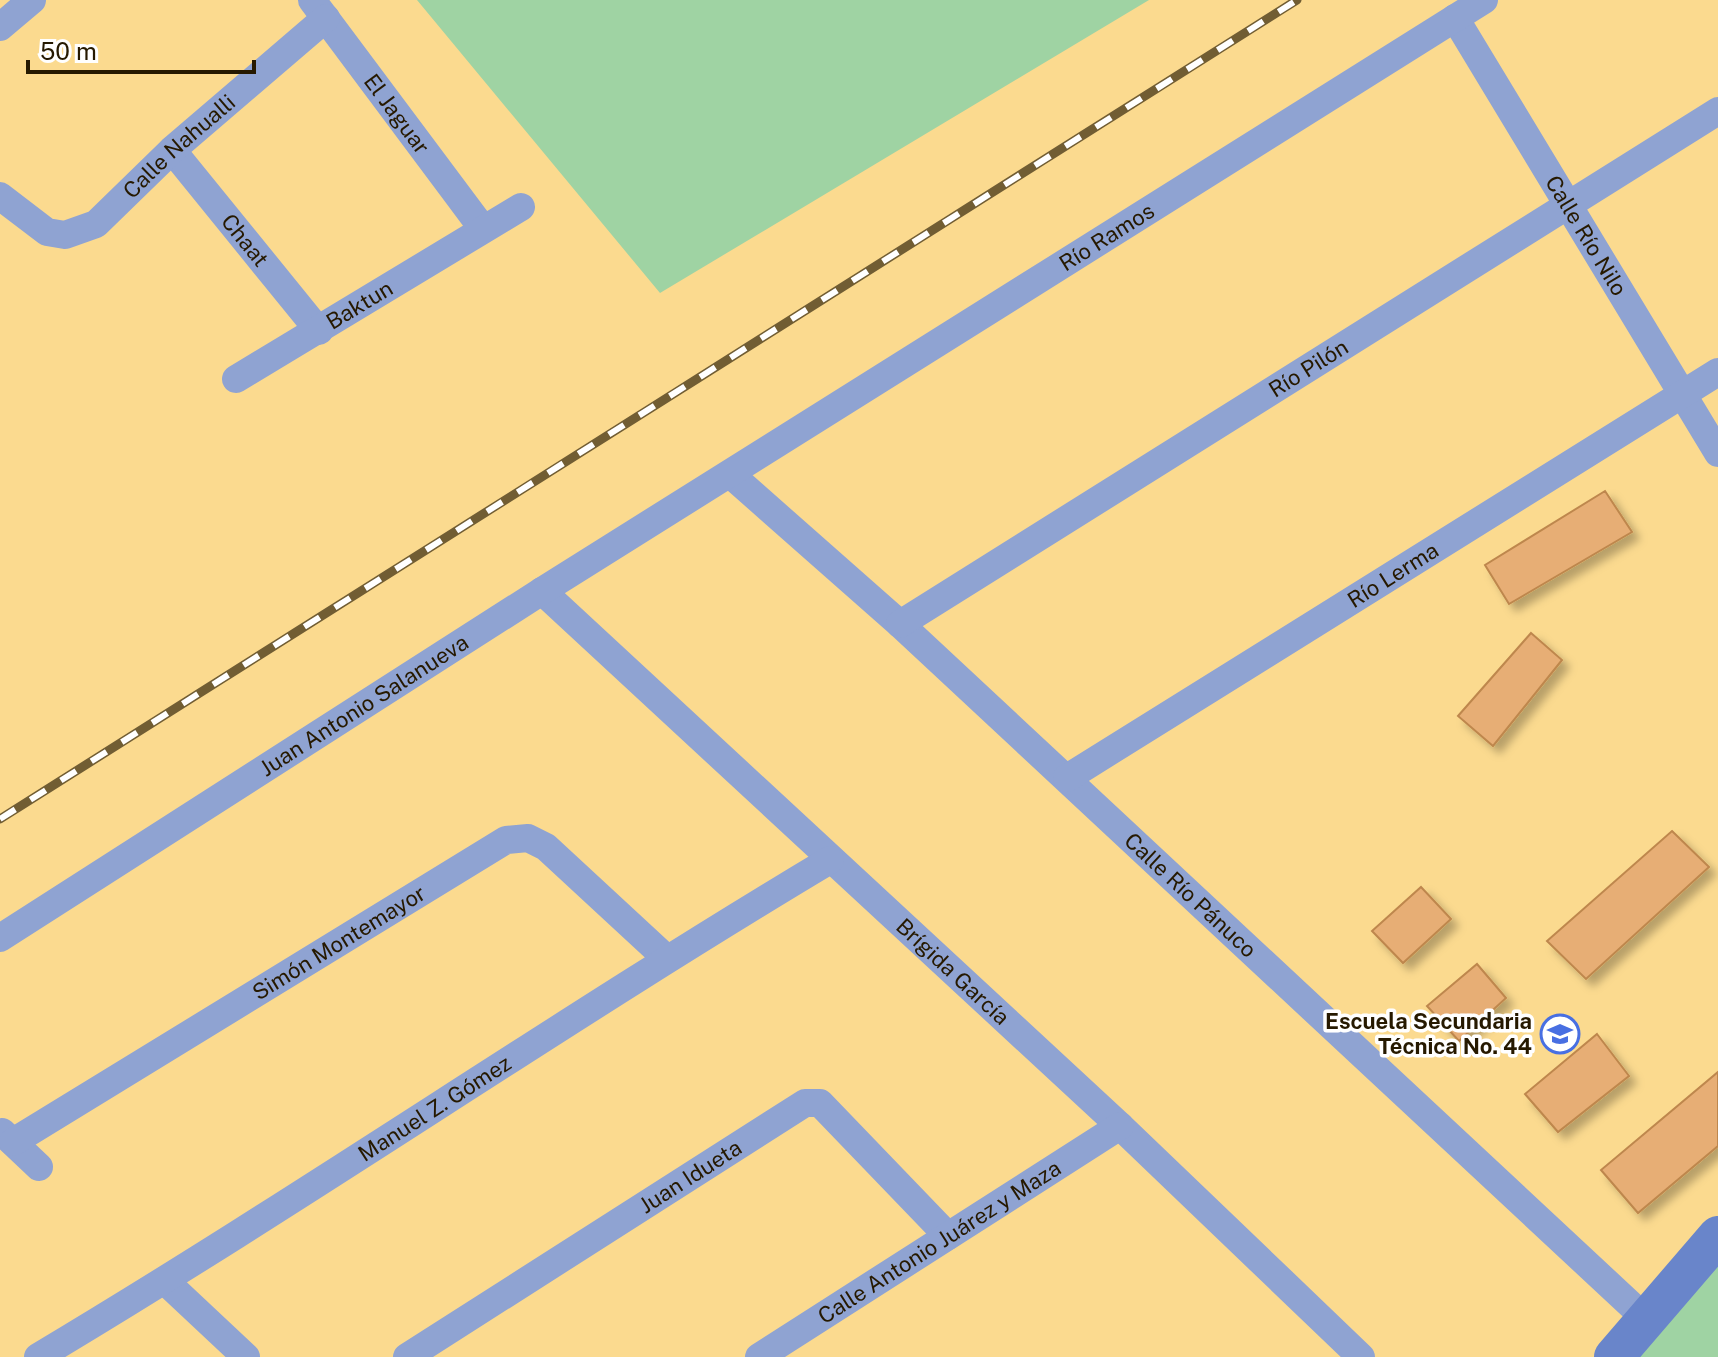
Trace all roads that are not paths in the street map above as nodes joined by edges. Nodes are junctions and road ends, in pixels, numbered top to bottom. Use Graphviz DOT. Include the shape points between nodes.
graph roads {
  1 [pos="32,0"];
  2 [pos="1484,0"];
  3 [pos="319,9"];
  4 [pos="1455,18"];
  5 [pos="0,27"];
  6 [pos="1718,111"];
  7 [pos="172,150"];
  8 [pos="0,196"];
  9 [pos="521,207"];
  10 [pos="1567,208"];
  11 [pos="483,229"];
  12 [pos="319,331"];
  13 [pos="1718,372"];
  14 [pos="236,379"];
  15 [pos="1681,396"];
  16 [pos="1718,453"];
  17 [pos="730,474"];
  18 [pos="542,591"];
  19 [pos="900,624"];
  20 [pos="1067,778"];
  21 [pos="830,860"];
  22 [pos="0,938"];
  23 [pos="666,958"];
  24 [pos="1120,1126"];
  25 [pos="7,1136"];
  26 [pos="39,1167"];
  27 [pos="948,1236"];
  28 [pos="1718,1236"];
  29 [pos="165,1281"];
  30 [pos="1646,1319"];
  31 [pos="38,1357"];
  32 [pos="246,1357"];
  33 [pos="407,1357"];
  34 [pos="759,1357"];
  35 [pos="1361,1357"];
  36 [pos="1614,1357"];
  1 -- 5 [label="street"];
  2 -- 4 [label="street, Río Ramos"];
  3 -- 7 [label="street, Calle Nahualli"];
  3 -- 11 [label="street, El Jaguar"];
  4 -- 10 [label="street, Calle Río Nilo"];
  4 -- 17 [label="street, Río Ramos"];
  6 -- 10 [label="street, Río Pilón"];
  7 -- 8 [label="street, Calle Nahualli" via="96,224 65,235 47,232"];
  7 -- 12 [label="street, Chaat"];
  9 -- 11 [label="street, Baktun"];
  10 -- 15 [label="street, Calle Río Nilo"];
  10 -- 19 [label="street, Río Pilón"];
  11 -- 12 [label="street, Baktun"];
  12 -- 14 [label="street, Baktun"];
  13 -- 15 [label="street, Río Lerma"];
  15 -- 16 [label="street, Calle Río Nilo"];
  15 -- 20 [label="street, Río Lerma"];
  17 -- 18 [label="street, Juan Antonio Salanueva"];
  17 -- 19 [label="street, Calle Río Pánuco"];
  18 -- 21 [label="street, Brígida García"];
  18 -- 22 [label="street, Juan Antonio Salanueva"];
  19 -- 20 [label="street, Calle Río Pánuco"];
  20 -- 30 [label="street, Calle Río Pánuco"];
  21 -- 23 [label="street, Manuel Z. Gómez"];
  21 -- 24 [label="street, Brígida García"];
  23 -- 25 [label="street, Simón Montemayor" via="546,847 528,838 506,840"];
  23 -- 29 [label="street, Manuel Z. Gómez"];
  24 -- 27 [label="street, Calle Antonio Juárez y Maza"];
  24 -- 35 [label="street, Brígida García"];
  25 -- 26 [label="street"];
  27 -- 33 [label="street, Juan Idueta" via="820,1103 805,1103"];
  27 -- 34 [label="street, Calle Antonio Juárez y Maza"];
  28 -- 30 [label="street"];
  29 -- 31 [label="street, Manuel Z. Gómez"];
  29 -- 32 [label="street"];
  30 -- 36 [label="street"];
}
